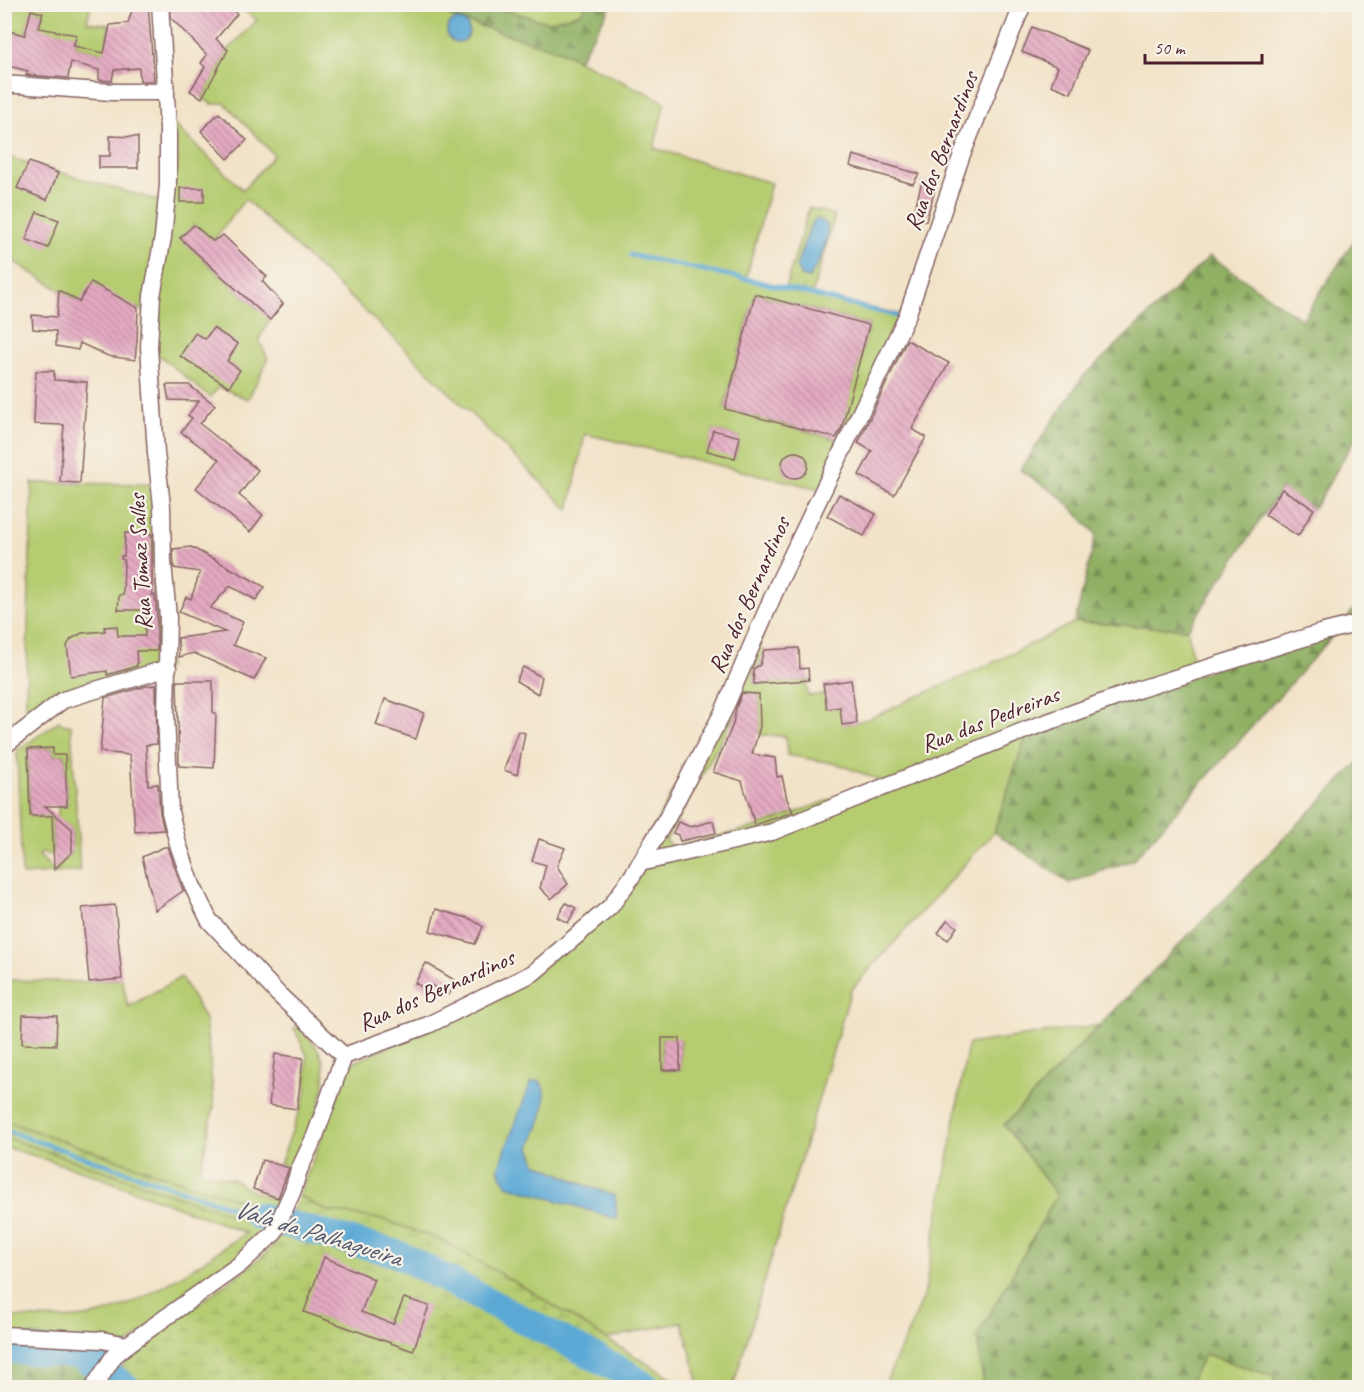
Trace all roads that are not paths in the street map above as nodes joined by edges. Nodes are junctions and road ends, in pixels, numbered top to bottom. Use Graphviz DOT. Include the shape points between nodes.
graph roads {
  1 [pos="160,4"];
  2 [pos="1023,4"];
  3 [pos="4,84"];
  4 [pos="166,92"];
  5 [pos="1359,623"];
  6 [pos="168,668"];
  7 [pos="4,746"];
  8 [pos="640,863"];
  9 [pos="344,1056"];
  10 [pos="4,1335"];
  11 [pos="120,1351"];
  12 [pos="95,1384"];
  1 -- 4 [label="street, Rua Tomaz Salles"];
  2 -- 8 [label="street, Rua dos Bernardinos" via="961,157 907,316 779,582 723,712"];
  3 -- 4 [label="street"];
  4 -- 6 [label="street, Rua Tomaz Salles" via="168,185 149,347 162,506"];
  5 -- 8 [label="street, Rua das Pedreiras" via="1140,689 1028,729 772,832"];
  6 -- 7 [label="street" via="63,699"];
  6 -- 9 [label="street, Rua Tomaz Salles" via="170,812 192,885 209,920 278,994"];
  8 -- 9 [label="street, Rua dos Bernardinos" via="610,907 533,973 428,1025"];
  9 -- 11 [label="street" via="274,1233 239,1265"];
  10 -- 11 [label="street" via="102,1340"];
  11 -- 12 [label="street"];
}
